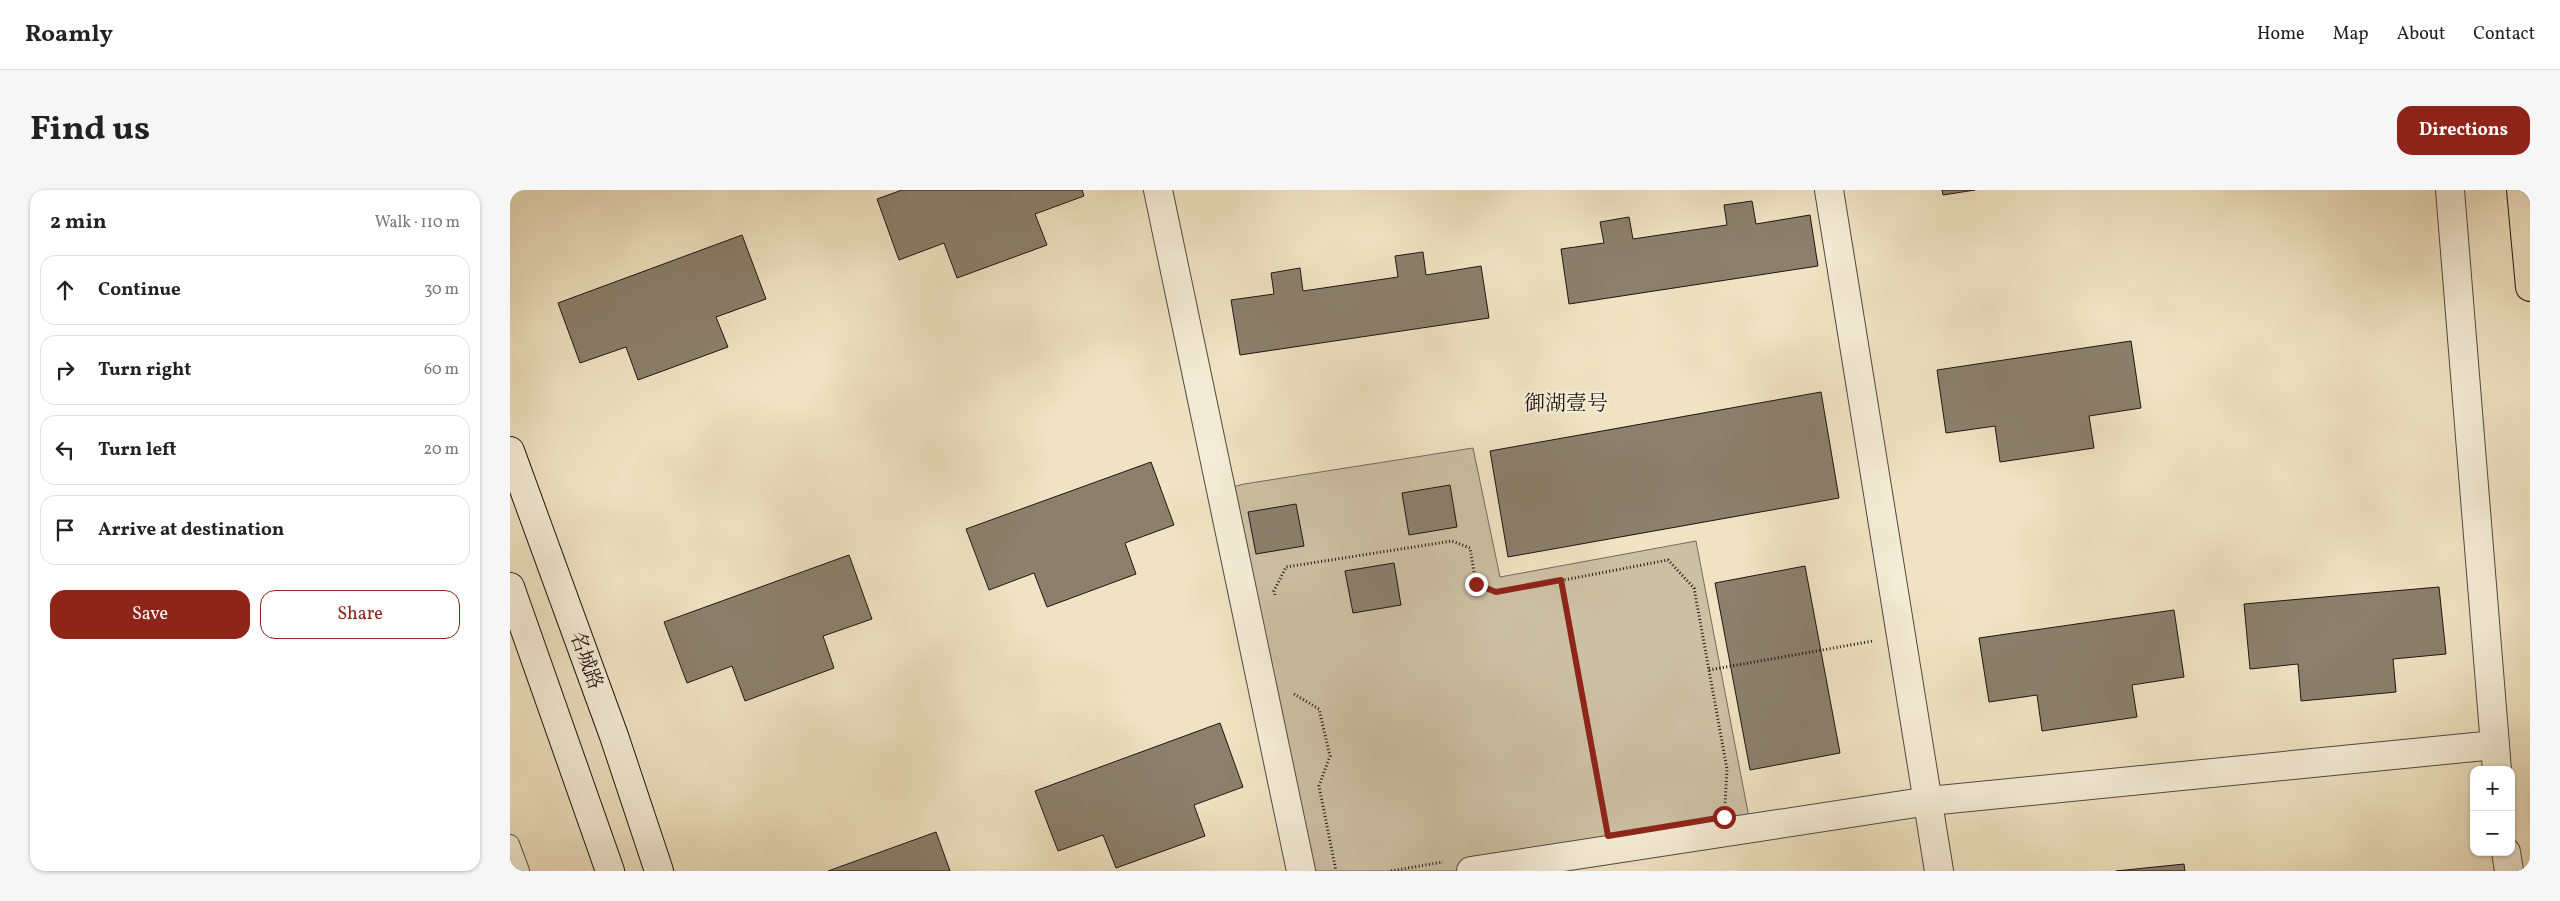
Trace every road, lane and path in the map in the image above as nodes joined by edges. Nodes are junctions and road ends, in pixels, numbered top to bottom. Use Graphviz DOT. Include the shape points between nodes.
graph roads {
  1 [pos="1158,190"];
  2 [pos="1829,190"];
  3 [pos="2450,190"];
  4 [pos="2521,190"];
  5 [pos="2530,287"];
  6 [pos="510,451"];
  7 [pos="1561,580"];
  8 [pos="510,587"];
  9 [pos="1276,600"];
  10 [pos="1902,636"];
  11 [pos="1709,670"];
  12 [pos="1292,685"];
  13 [pos="2496,757"];
  14 [pos="1929,801"];
  15 [pos="1725,807"];
  16 [pos="1606,826"];
  17 [pos="510,844"];
  18 [pos="2507,856"];
  19 [pos="1460,866"];
  20 [pos="520,871"];
  21 [pos="610,871"];
  22 [pos="659,871"];
  23 [pos="1301,871"];
  24 [pos="1336,871"];
  25 [pos="1391,871"];
  26 [pos="1939,871"];
  27 [pos="2509,871"];
  1 -- 23 [label="street"];
  2 -- 10 [label="street"];
  3 -- 13 [label="street"];
  4 -- 5 [label="main road"];
  6 -- 22 [label="street, 名城路" via="614,736"];
  7 -- 9 [label="path" via="1496,592 1476,584 1470,548 1452,541 1286,568 1274,591"];
  7 -- 11 [label="path" via="1668,560 1694,588"];
  7 -- 16 [label="path"];
  8 -- 21 [label="street"];
  10 -- 11 [label="path"];
  10 -- 14 [label="street"];
  11 -- 15 [label="path" via="1727,769"];
  12 -- 24 [label="path" via="1294,694 1319,709 1330,756 1319,786"];
  13 -- 14 [label="street"];
  14 -- 19 [label="street"];
  14 -- 26 [label="street"];
  17 -- 20 [label="lane"];
  18 -- 27 [label="street"];
  19 -- 25 [label="path"];
}
